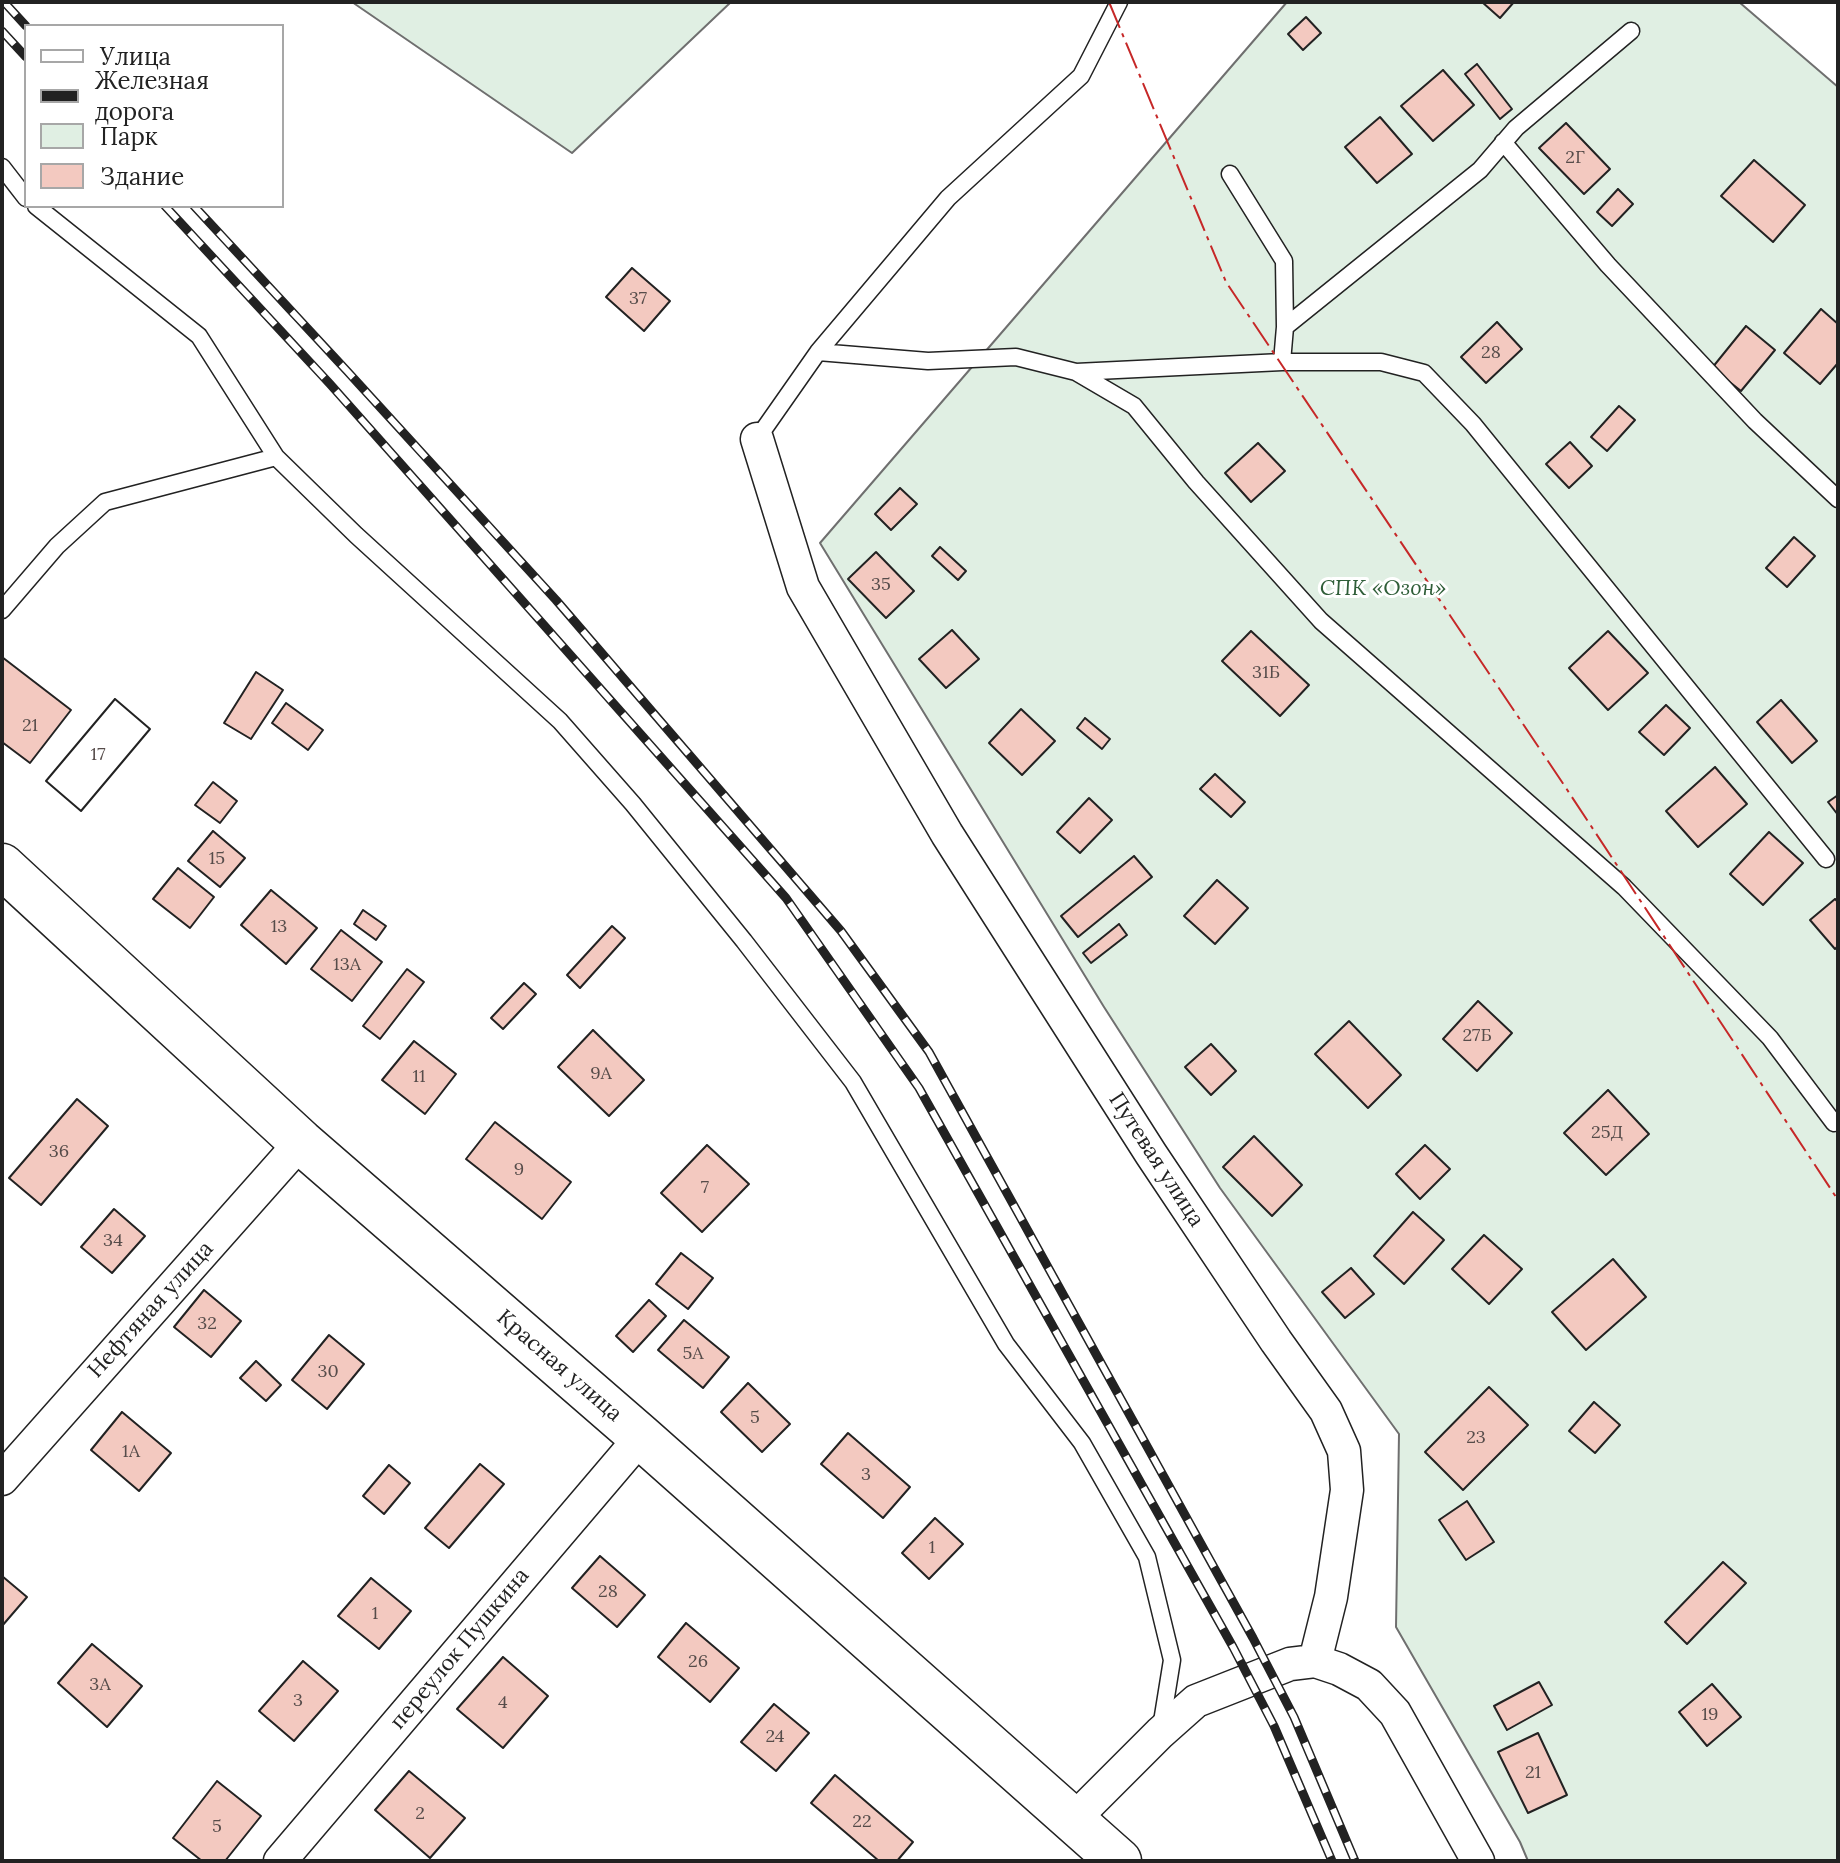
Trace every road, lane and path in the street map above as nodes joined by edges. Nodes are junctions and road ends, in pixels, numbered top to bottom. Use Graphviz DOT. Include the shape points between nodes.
graph roads {
  1 [pos="1119,2"];
  2 [pos="1631,31"];
  3 [pos="1503,142"];
  4 [pos="2,167"];
  5 [pos="1230,174"];
  6 [pos="24,195"];
  7 [pos="39,208"];
  8 [pos="1285,327"];
  9 [pos="818,352"];
  10 [pos="1282,362"];
  11 [pos="1076,372"];
  12 [pos="757,439"];
  13 [pos="276,457"];
  14 [pos="1838,499"];
  15 [pos="2,610"];
  16 [pos="1826,859"];
  17 [pos="2,866"];
  18 [pos="1834,1123"];
  19 [pos="301,1142"];
  20 [pos="641,1437"];
  21 [pos="2,1479"];
  22 [pos="1315,1661"];
  23 [pos="1160,1733"];
  24 [pos="1073,1820"];
  25 [pos="280,1861"];
  26 [pos="1119,1861"];
  27 [pos="1478,1861"];
  1 -- 9 [label="lane" via="1081,76 948,198"];
  2 -- 3 [label="lane"];
  3 -- 8 [label="lane" via="1480,170"];
  3 -- 14 [label="lane" via="1608,265 1755,421"];
  4 -- 6 [label="lane"];
  5 -- 8 [label="lane" via="1284,261"];
  7 -- 13 [label="lane" via="199,336"];
  8 -- 10 [label="lane"];
  9 -- 11 [label="lane" via="928,361 1016,357"];
  9 -- 12 [label="lane"];
  10 -- 11 [label="lane"];
  10 -- 16 [label="lane" via="1381,362 1424,373 1473,424"];
  11 -- 18 [label="lane" via="1134,406 1321,621 1624,887 1770,1038"];
  12 -- 22 [label="street, Путевая улица" via="803,587 955,847 1151,1154 1326,1411 1344,1451 1347,1490"];
  13 -- 15 [label="lane" via="105,502 57,546"];
  13 -- 23 [label="lane" via="560,721 652,827 853,1082 1006,1344 1082,1443 1147,1557 1172,1660"];
  17 -- 19 [label="main road, Красная улица"];
  19 -- 20 [label="main road, Красная улица"];
  19 -- 21 [label="street, Нефтяная улица"];
  20 -- 24 [label="main road, Красная улица"];
  20 -- 25 [label="street, переулок Пушкина"];
  22 -- 23 [label="street" via="1290,1664 1196,1701"];
  22 -- 27 [label="street" via="1369,1685 1395,1713"];
  23 -- 24 [label="street"];
  24 -- 26 [label="main road, Красная улица"];
}
